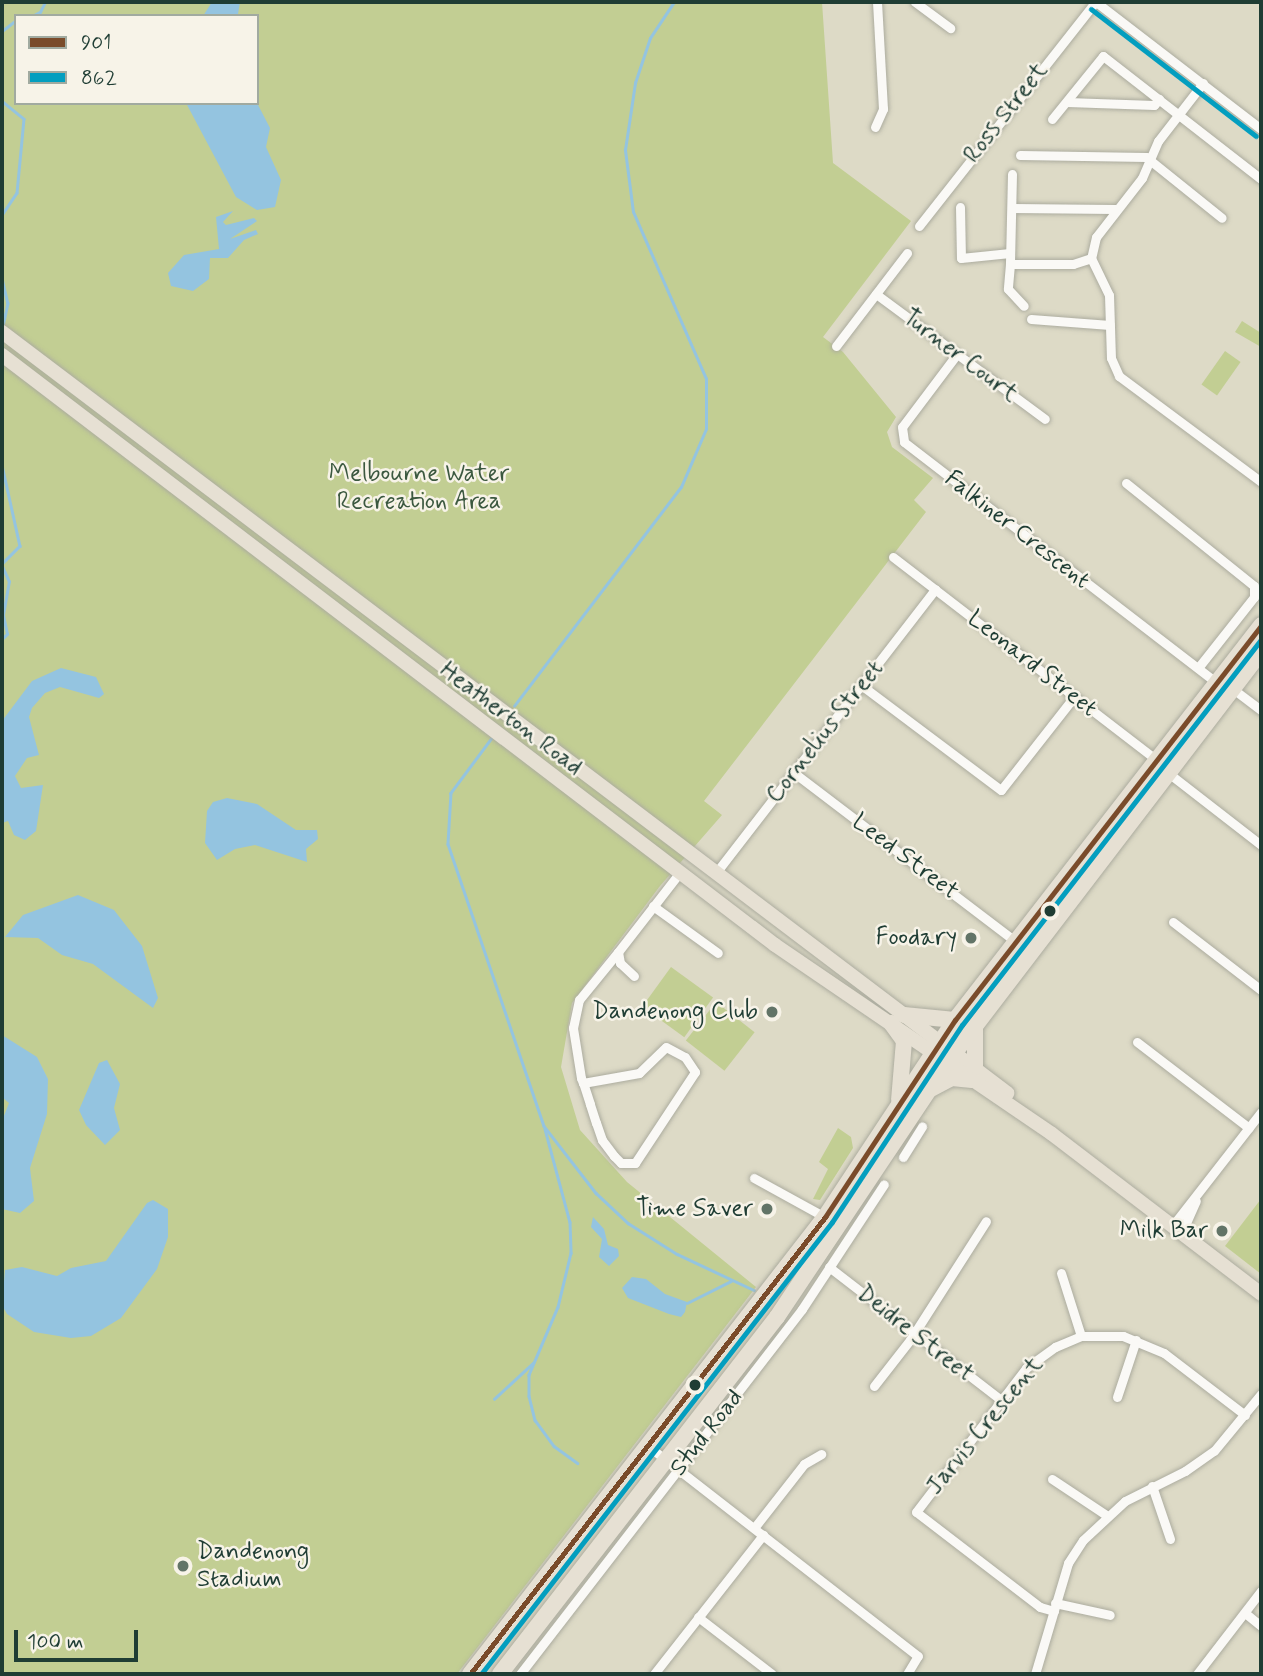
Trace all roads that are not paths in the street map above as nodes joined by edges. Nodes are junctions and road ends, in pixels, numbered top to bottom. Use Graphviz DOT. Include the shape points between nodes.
graph roads {
  1 [pos="877,2"];
  2 [pos="915,2"];
  3 [pos="1096,2"];
  4 [pos="950,28"];
  5 [pos="1203,83"];
  6 [pos="1158,99"];
  7 [pos="1067,102"];
  8 [pos="1179,115"];
  9 [pos="1052,118"];
  10 [pos="875,127"];
  11 [pos="1261,129"];
  12 [pos="1020,155"];
  13 [pos="1150,159"];
  14 [pos="1012,174"];
  15 [pos="1261,179"];
  16 [pos="960,207"];
  17 [pos="1012,208"];
  18 [pos="1115,209"];
  19 [pos="1222,218"];
  20 [pos="919,226"];
  21 [pos="907,253"];
  22 [pos="1010,258"];
  23 [pos="1091,258"];
  24 [pos="876,294"];
  25 [pos="1024,306"];
  26 [pos="1031,319"];
  27 [pos="1110,325"];
  28 [pos="2,332"];
  29 [pos="836,346"];
  30 [pos="957,354"];
  31 [pos="2,355"];
  32 [pos="1045,419"];
  33 [pos="1261,482"];
  34 [pos="1126,483"];
  35 [pos="893,557"];
  36 [pos="934,589"];
  37 [pos="1261,625"];
  38 [pos="1261,652"];
  39 [pos="1198,668"];
  40 [pos="1216,682"];
  41 [pos="861,685"];
  42 [pos="1233,689"];
  43 [pos="1074,697"];
  44 [pos="1261,710"];
  45 [pos="1155,758"];
  46 [pos="793,772"];
  47 [pos="1167,773"];
  48 [pos="1261,845"];
  49 [pos="692,856"];
  50 [pos="680,872"];
  51 [pos="715,874"];
  52 [pos="704,890"];
  53 [pos="653,906"];
  54 [pos="1173,922"];
  55 [pos="1016,943"];
  56 [pos="618,951"];
  57 [pos="718,953"];
  58 [pos="634,976"];
  59 [pos="1261,990"];
  60 [pos="898,1019"];
  61 [pos="955,1020"];
  62 [pos="975,1026"];
  63 [pos="1137,1042"];
  64 [pos="937,1046"];
  65 [pos="951,1057"];
  66 [pos="974,1074"];
  67 [pos="583,1083"];
  68 [pos="929,1090"];
  69 [pos="899,1100"];
  70 [pos="1261,1112"];
  71 [pos="922,1127"];
  72 [pos="1249,1128"];
  73 [pos="907,1138"];
  74 [pos="903,1157"];
  75 [pos="754,1178"];
  76 [pos="884,1184"];
  77 [pos="825,1217"];
  78 [pos="986,1221"];
  79 [pos="1177,1229"];
  80 [pos="829,1267"];
  81 [pos="1061,1273"];
  82 [pos="1261,1294"];
  83 [pos="913,1334"];
  84 [pos="1081,1336"];
  85 [pos="1136,1340"];
  86 [pos="874,1386"];
  87 [pos="1261,1394"];
  88 [pos="1117,1397"];
  89 [pos="1001,1400"];
  90 [pos="1245,1415"];
  91 [pos="648,1446"];
  92 [pos="821,1454"];
  93 [pos="672,1464"];
  94 [pos="1052,1479"];
  95 [pos="1152,1486"];
  96 [pos="1106,1515"];
  97 [pos="754,1528"];
  98 [pos="762,1535"];
  99 [pos="1170,1539"];
  100 [pos="1261,1591"];
  101 [pos="1054,1607"];
  102 [pos="1245,1613"];
  103 [pos="1110,1615"];
  104 [pos="698,1617"];
  105 [pos="1261,1626"];
  106 [pos="470,1674"];
  107 [pos="500,1674"];
  108 [pos="520,1674"];
  109 [pos="654,1674"];
  110 [pos="772,1674"];
  111 [pos="907,1674"];
  112 [pos="1035,1674"];
  113 [pos="1197,1674"];
  1 -- 10 [label="street" via="883,109"];
  2 -- 4 [label="street"];
  3 -- 5 [label="street"];
  3 -- 20 [label="street, Ross Street"];
  5 -- 8 [label="street"];
  5 -- 11 [label="street"];
  6 -- 7 [label="street" via="1154,104"];
  6 -- 7 [label="street" via="1103,56"];
  6 -- 8 [label="street"];
  7 -- 9 [label="street"];
  8 -- 13 [label="street"];
  8 -- 15 [label="street"];
  12 -- 13 [label="street"];
  13 -- 18 [label="street" via="1142,178"];
  13 -- 19 [label="street"];
  14 -- 17 [label="street"];
  16 -- 22 [label="street" via="961,258"];
  17 -- 18 [label="street"];
  17 -- 22 [label="street"];
  18 -- 23 [label="street" via="1096,237"];
  21 -- 24 [label="street"];
  22 -- 23 [label="street" via="1073,264"];
  22 -- 25 [label="street" via="1008,289"];
  23 -- 27 [label="street" via="1107,286"];
  24 -- 29 [label="street"];
  24 -- 30 [label="street, Turner Court"];
  26 -- 27 [label="street"];
  27 -- 33 [label="street" via="1111,358 1123,381"];
  28 -- 49 [label="main road, Heatherton Road"];
  30 -- 32 [label="street, Turner Court"];
  30 -- 39 [label="street, Falkiner Crescent" via="902,426 904,442"];
  31 -- 50 [label="main road, Heatherton Road"];
  34 -- 39 [label="street" via="1254,586 1254,597"];
  35 -- 36 [label="street, Leonard Street"];
  36 -- 41 [label="street, Cornelius Street"];
  36 -- 43 [label="street, Leonard Street"];
  37 -- 40 [label="highway, Stud Road"];
  38 -- 42 [label="highway, Stud Road"];
  39 -- 40 [label="street, Falkiner Crescent"];
  40 -- 42 [label="highway"];
  40 -- 45 [label="highway, Stud Road"];
  41 -- 43 [label="street" via="1001,790"];
  41 -- 46 [label="street, Cornelius Street"];
  42 -- 44 [label="street"];
  42 -- 47 [label="highway, Stud Road"];
  43 -- 45 [label="street, Leonard Street"];
  45 -- 47 [label="street, Leonard Street"];
  45 -- 55 [label="highway, Stud Road"];
  46 -- 51 [label="street, Cornelius Street"];
  46 -- 55 [label="street, Leed Street"];
  47 -- 48 [label="street, Leonard Street"];
  47 -- 62 [label="highway, Stud Road"];
  49 -- 50 [label="main road"];
  49 -- 51 [label="main road, Heatherton Road"];
  50 -- 52 [label="main road, Heatherton Road"];
  50 -- 53 [label="street"];
  51 -- 52 [label="main road"];
  51 -- 60 [label="main road, Heatherton Road"];
  52 -- 60 [label="main road, Heatherton Road"];
  53 -- 56 [label="street"];
  53 -- 57 [label="street"];
  54 -- 59 [label="street"];
  55 -- 61 [label="highway, Stud Road"];
  56 -- 58 [label="street" via="620,963"];
  56 -- 67 [label="street" via="574,1012 575,1048"];
  60 -- 61 [label="highway"];
  60 -- 64 [label="main road, Heatherton Road"];
  60 -- 69 [label="highway" via="904,1047"];
  61 -- 64 [label="highway, Stud Road"];
  62 -- 65 [label="highway, Stud Road"];
  62 -- 66 [label="highway"];
  63 -- 72 [label="street"];
  64 -- 65 [label="main road, Heatherton Road"];
  64 -- 69 [label="highway, Stud Road"];
  65 -- 66 [label="main road, Heatherton Road"];
  65 -- 68 [label="highway, Stud Road"];
  66 -- 68 [label="highway" via="952,1078"];
  66 -- 79 [label="main road, Heatherton Road"];
  67 -- 67 [label="street" via="602,1139 614,1156 628,1165 647,1150 695,1072 685,1056 666,1047 639,1073"];
  68 -- 73 [label="highway, Stud Road"];
  69 -- 77 [label="highway, Stud Road"];
  70 -- 72 [label="street"];
  71 -- 73 [label="street"];
  72 -- 79 [label="street"];
  73 -- 74 [label="street"];
  73 -- 93 [label="highway, Stud Road"];
  75 -- 77 [label="street"];
  76 -- 80 [label="street, Stud Road"];
  77 -- 91 [label="highway, Stud Road"];
  78 -- 83 [label="street"];
  79 -- 82 [label="main road, Heatherton Road"];
  80 -- 83 [label="street, Deidre Street"];
  80 -- 93 [label="street, Stud Road"];
  81 -- 84 [label="street"];
  83 -- 86 [label="street"];
  83 -- 89 [label="street, Deidre Street"];
  84 -- 85 [label="street, Jarvis Crescent"];
  84 -- 89 [label="street, Jarvis Crescent" via="1035,1360"];
  85 -- 88 [label="street"];
  85 -- 90 [label="street, Jarvis Crescent" via="1164,1353"];
  87 -- 90 [label="street"];
  89 -- 101 [label="street, Jarvis Crescent" via="916,1512 1040,1607"];
  90 -- 95 [label="street" via="1206,1457"];
  91 -- 93 [label="street"];
  91 -- 106 [label="highway, Stud Road"];
  92 -- 97 [label="street" via="804,1464"];
  93 -- 97 [label="street"];
  93 -- 107 [label="highway, Stud Road"];
  93 -- 108 [label="street, Stud Road"];
  94 -- 96 [label="street"];
  95 -- 96 [label="street"];
  95 -- 99 [label="street"];
  96 -- 101 [label="street" via="1069,1563"];
  97 -- 98 [label="street"];
  98 -- 104 [label="street"];
  98 -- 111 [label="street" via="923,1655"];
  100 -- 102 [label="street"];
  101 -- 103 [label="street"];
  101 -- 112 [label="street"];
  102 -- 105 [label="street"];
  102 -- 113 [label="street"];
  104 -- 109 [label="street"];
  104 -- 110 [label="street"];
}
